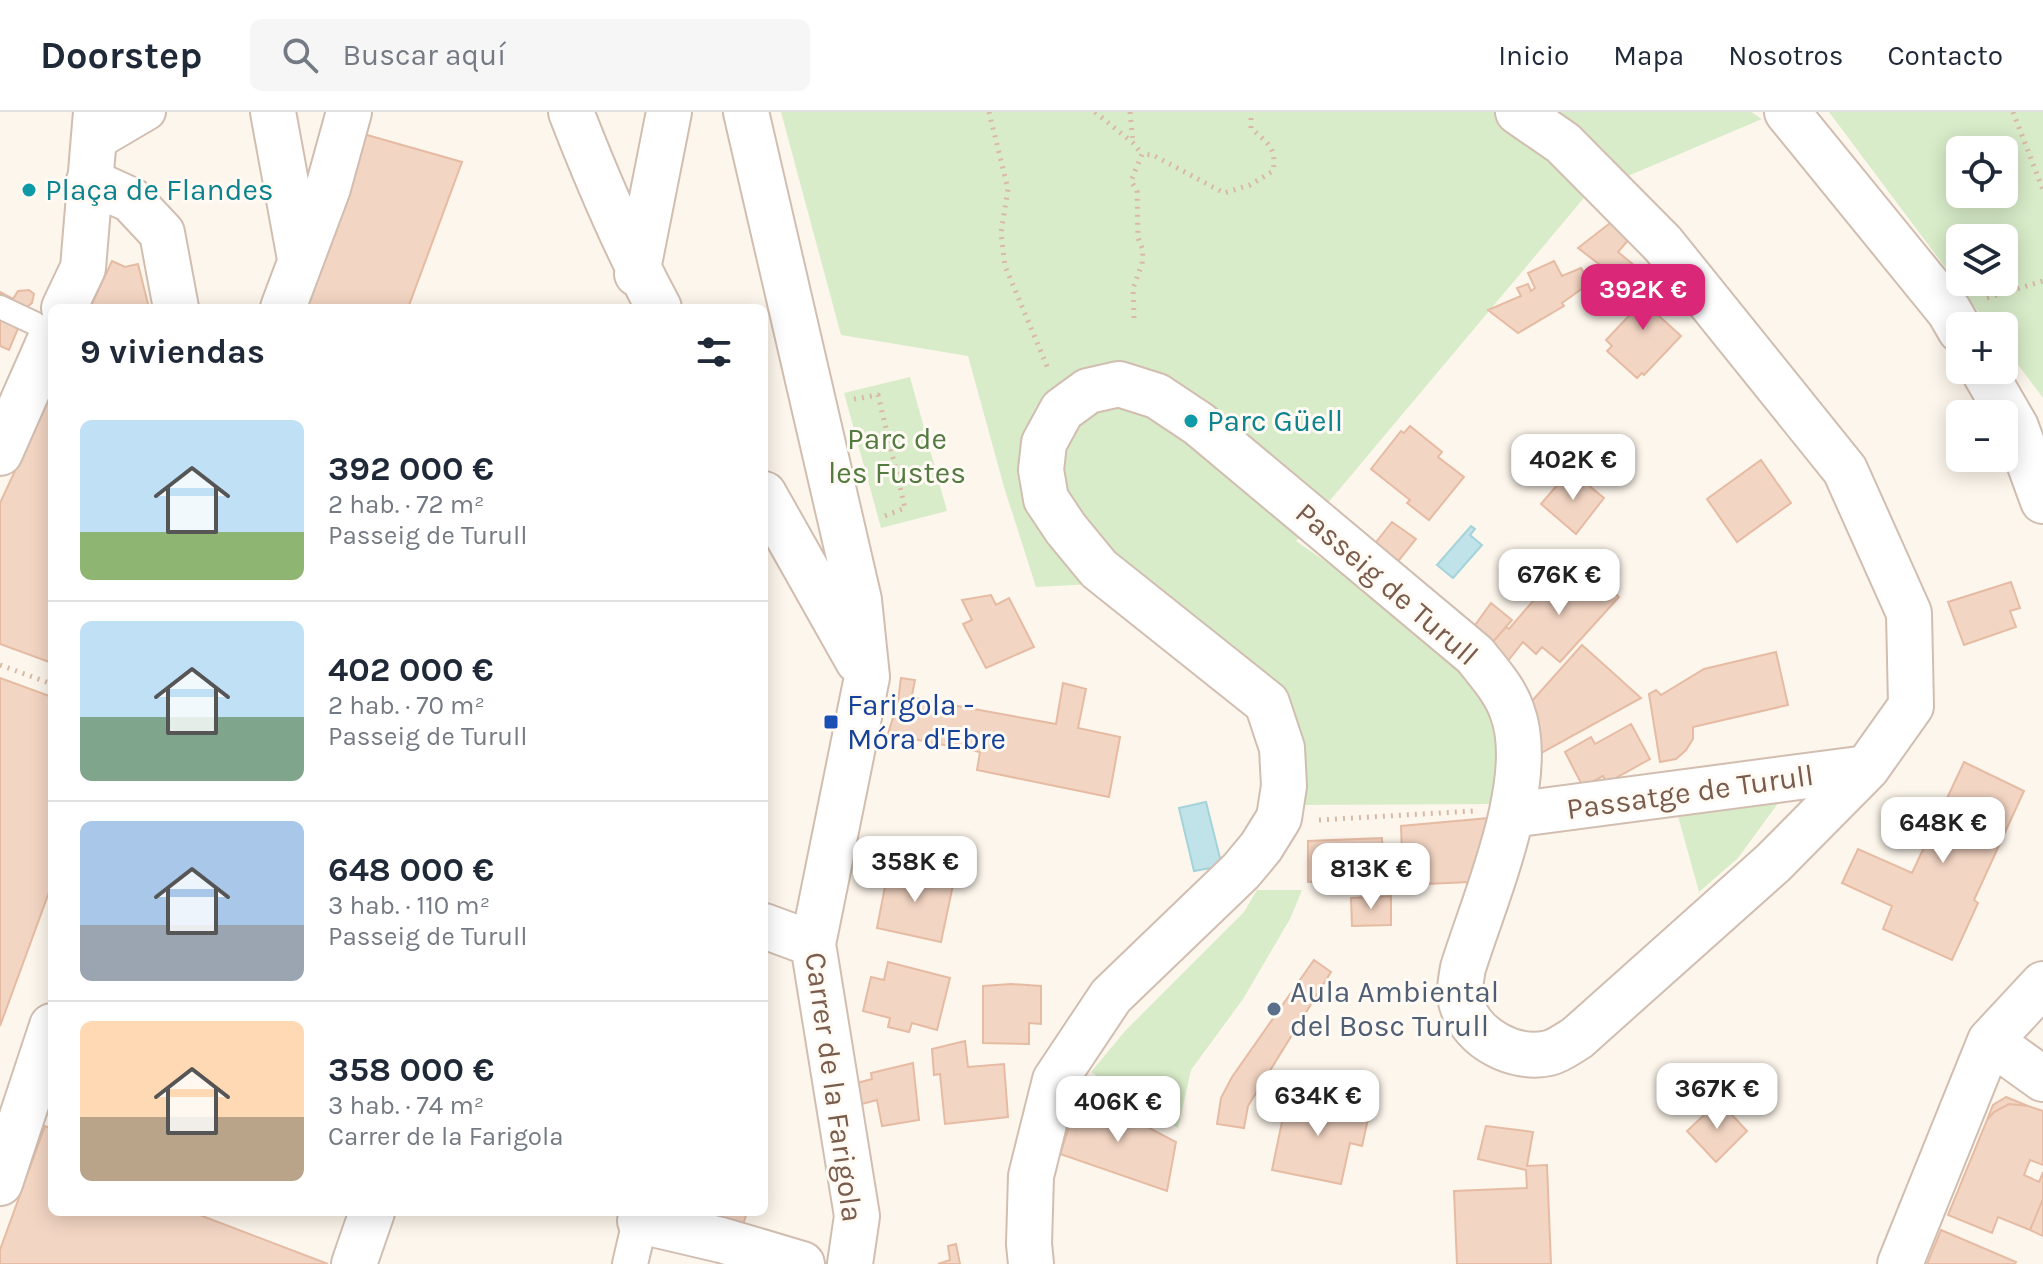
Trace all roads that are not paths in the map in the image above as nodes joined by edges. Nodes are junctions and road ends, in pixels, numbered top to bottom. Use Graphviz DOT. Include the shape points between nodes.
graph roads {
  1 [pos="148,112"];
  2 [pos="273,112"];
  3 [pos="349,112"];
  4 [pos="571,112"];
  5 [pos="669,112"];
  6 [pos="746,112"];
  7 [pos="1518,112"];
  8 [pos="1787,112"];
  9 [pos="92,146"];
  10 [pos="301,262"];
  11 [pos="634,288"];
  12 [pos="61,304"];
  13 [pos="175,304"];
  14 [pos="285,304"];
  15 [pos="654,304"];
  16 [pos="0,307"];
  17 [pos="1953,312"];
  18 [pos="48,321"];
  19 [pos="48,327"];
  20 [pos="1991,384"];
  21 [pos="0,453"];
  22 [pos="768,501"];
  23 [pos="2043,501"];
  24 [pos="867,677"];
  25 [pos="1867,768"];
  26 [pos="1497,813"];
  27 [pos="768,927"];
  28 [pos="813,944"];
  29 [pos="2043,984"];
  30 [pos="48,1038"];
  31 [pos="1990,1041"];
  32 [pos="2043,1079"];
  33 [pos="0,1183"];
  34 [pos="371,1216"];
  35 [pos="640,1221"];
  36 [pos="718,1252"];
  37 [pos="354,1264"];
  38 [pos="630,1264"];
  39 [pos="802,1264"];
  40 [pos="850,1264"];
  41 [pos="1031,1264"];
  42 [pos="1900,1264"];
  1 -- 9 [label="street"];
  2 -- 10 [label="street"];
  3 -- 10 [label="street"];
  4 -- 11 [label="street"];
  5 -- 11 [label="street"];
  6 -- 24 [label="street, Carrer de la Farigola" via="859,600"];
  7 -- 25 [label="street, Passeig de Turull" via="1563,143 1663,244 1845,470 1909,613 1911,706"];
  8 -- 17 [label="street"];
  9 -- 12 [label="street" via="83,268"];
  9 -- 13 [label="street" via="162,233"];
  10 -- 14 [label="street"];
  11 -- 15 [label="street"];
  16 -- 18 [label="lane"];
  19 -- 21 [label="street"];
  20 -- 23 [label="street" via="2016,427"];
  22 -- 24 [label="street"];
  24 -- 28 [label="street, Carrer de la Farigola"];
  25 -- 26 [label="street, Passatge de Turull"];
  25 -- 26 [label="street, Passeig de Turull" via="1655,970 1577,1038 1550,1053 1500,1047 1470,1021 1462,1006 1463,968"];
  26 -- 41 [label="street, Passeig de Turull" via="1519,759 1519,738 1512,710 1475,655 1199,424 1157,396 1119,384 1088,391 1062,410 1044,443 1046,499 1099,569 1267,703 1282,748 1284,786 1279,818 1261,847 1111,996 1055,1080 1031,1176"];
  27 -- 28 [label="street"];
  28 -- 40 [label="street, Carrer de la Farigola" via="857,1216"];
  29 -- 31 [label="street"];
  30 -- 33 [label="street"];
  31 -- 32 [label="street"];
  31 -- 42 [label="street"];
  34 -- 37 [label="street"];
  35 -- 36 [label="street"];
  35 -- 38 [label="street"];
  36 -- 39 [label="street"];
}
